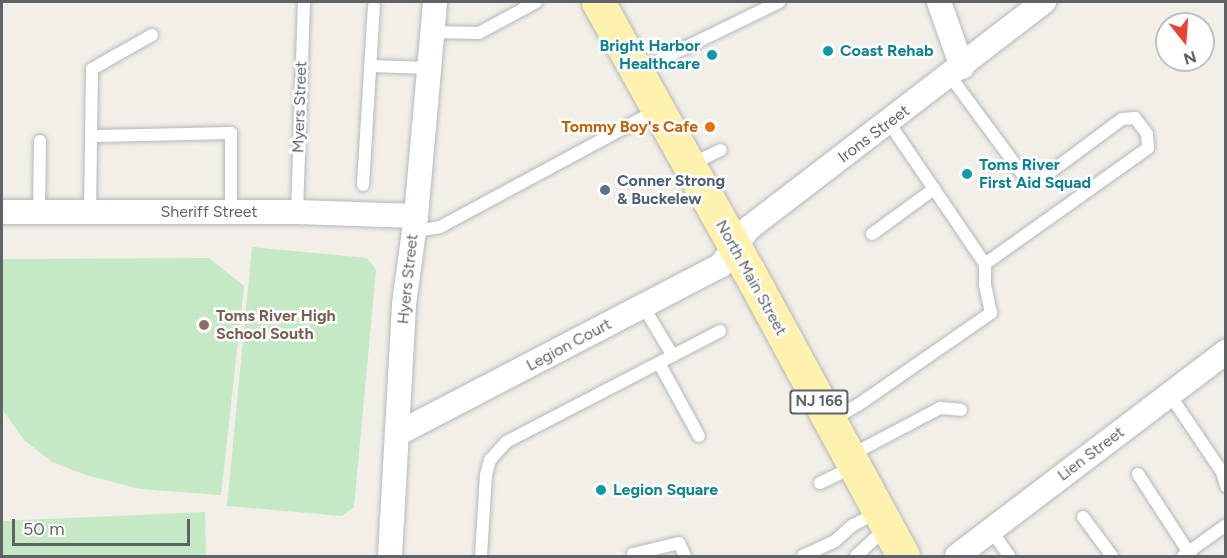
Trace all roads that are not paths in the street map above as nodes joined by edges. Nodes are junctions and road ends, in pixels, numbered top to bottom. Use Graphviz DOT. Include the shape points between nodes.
graph roads {
  1 [pos="304,2"];
  2 [pos="435,2"];
  3 [pos="536,2"];
  4 [pos="598,2"];
  5 [pos="779,2"];
  6 [pos="939,2"];
  7 [pos="1044,2"];
  8 [pos="374,6"];
  9 [pos="435,32"];
  10 [pos="152,35"];
  11 [pos="370,66"];
  12 [pos="430,68"];
  13 [pos="636,71"];
  14 [pos="956,71"];
  15 [pos="658,109"];
  16 [pos="889,123"];
  17 [pos="98,136"];
  18 [pos="40,141"];
  19 [pos="722,150"];
  20 [pos="689,166"];
  21 [pos="363,185"];
  22 [pos="934,189"];
  23 [pos="2,212"];
  24 [pos="39,212"];
  25 [pos="90,212"];
  26 [pos="231,212"];
  27 [pos="297,212"];
  28 [pos="414,224"];
  29 [pos="872,234"];
  30 [pos="735,248"];
  31 [pos="986,264"];
  32 [pos="643,306"];
  33 [pos="720,331"];
  34 [pos="1226,352"];
  35 [pos="673,356"];
  36 [pos="659,363"];
  37 [pos="1170,395"];
  38 [pos="960,410"];
  39 [pos="829,422"];
  40 [pos="397,434"];
  41 [pos="699,436"];
  42 [pos="851,461"];
  43 [pos="1138,474"];
  44 [pos="820,483"];
  45 [pos="1226,486"];
  46 [pos="1083,517"];
  47 [pos="882,520"];
  48 [pos="1226,525"];
  49 [pos="991,530"];
  50 [pos="1188,555"];
  51 [pos="390,556"];
  52 [pos="481,556"];
  53 [pos="633,556"];
  54 [pos="685,556"];
  55 [pos="804,556"];
  56 [pos="856,556"];
  57 [pos="903,556"];
  58 [pos="957,556"];
  59 [pos="1009,556"];
  60 [pos="1112,556"];
  1 -- 27 [label="lane, Myers Street"];
  2 -- 9 [label="street, Hyers Street"];
  3 -- 9 [label="lane" via="479,33"];
  4 -- 13 [label="main road, North Main Street / NJ 166"];
  5 -- 13 [label="lane"];
  6 -- 14 [label="street"];
  7 -- 14 [label="street, Irons Street"];
  8 -- 11 [label="lane"];
  9 -- 12 [label="street, Hyers Street"];
  10 -- 25 [label="lane" via="92,69"];
  11 -- 12 [label="lane"];
  11 -- 21 [label="lane"];
  12 -- 28 [label="street, Hyers Street"];
  13 -- 15 [label="main road, North Main Street / NJ 166"];
  14 -- 16 [label="street, Irons Street"];
  14 -- 31 [label="lane" via="1026,179 1041,179 1122,119 1135,118 1147,134 1148,148"];
  15 -- 20 [label="main road, North Main Street / NJ 166"];
  15 -- 28 [label="lane" via="440,227"];
  16 -- 22 [label="lane"];
  16 -- 30 [label="street, Irons Street" via="749,228"];
  17 -- 26 [label="lane" via="231,133"];
  18 -- 24 [label="lane"];
  19 -- 20 [label="lane"];
  20 -- 30 [label="main road, North Main Street / NJ 166"];
  22 -- 29 [label="lane"];
  22 -- 31 [label="lane"];
  23 -- 24 [label="street, Sheriff Street"];
  24 -- 25 [label="street, Sheriff Street"];
  25 -- 26 [label="street, Sheriff Street"];
  26 -- 27 [label="street, Sheriff Street"];
  27 -- 28 [label="street, Sheriff Street"];
  28 -- 40 [label="street, Hyers Street" via="404,304"];
  30 -- 32 [label="street, Legion Court" via="722,265"];
  30 -- 39 [label="main road, North Main Street / NJ 166"];
  31 -- 39 [label="lane" via="985,284 991,313"];
  32 -- 35 [label="lane"];
  32 -- 40 [label="street, Legion Court"];
  33 -- 35 [label="lane"];
  34 -- 37 [label="street, Lien Street"];
  35 -- 36 [label="lane"];
  36 -- 41 [label="lane"];
  36 -- 52 [label="lane" via="506,442 498,450 486,475"];
  37 -- 45 [label="lane" via="1222,472"];
  37 -- 49 [label="street, Lien Street"];
  38 -- 42 [label="lane" via="940,408"];
  39 -- 42 [label="main road, North Main Street / NJ 166"];
  40 -- 51 [label="street, Hyers Street"];
  42 -- 44 [label="lane"];
  42 -- 47 [label="main road, North Main Street / NJ 166"];
  43 -- 50 [label="lane"];
  46 -- 60 [label="lane"];
  47 -- 55 [label="lane" via="853,525 835,541"];
  47 -- 56 [label="lane"];
  47 -- 57 [label="main road, North Main Street / NJ 166"];
  48 -- 50 [label="lane"];
  49 -- 58 [label="street, Lien Street"];
  49 -- 59 [label="lane"];
  53 -- 54 [label="lane" via="679,543"];
}
